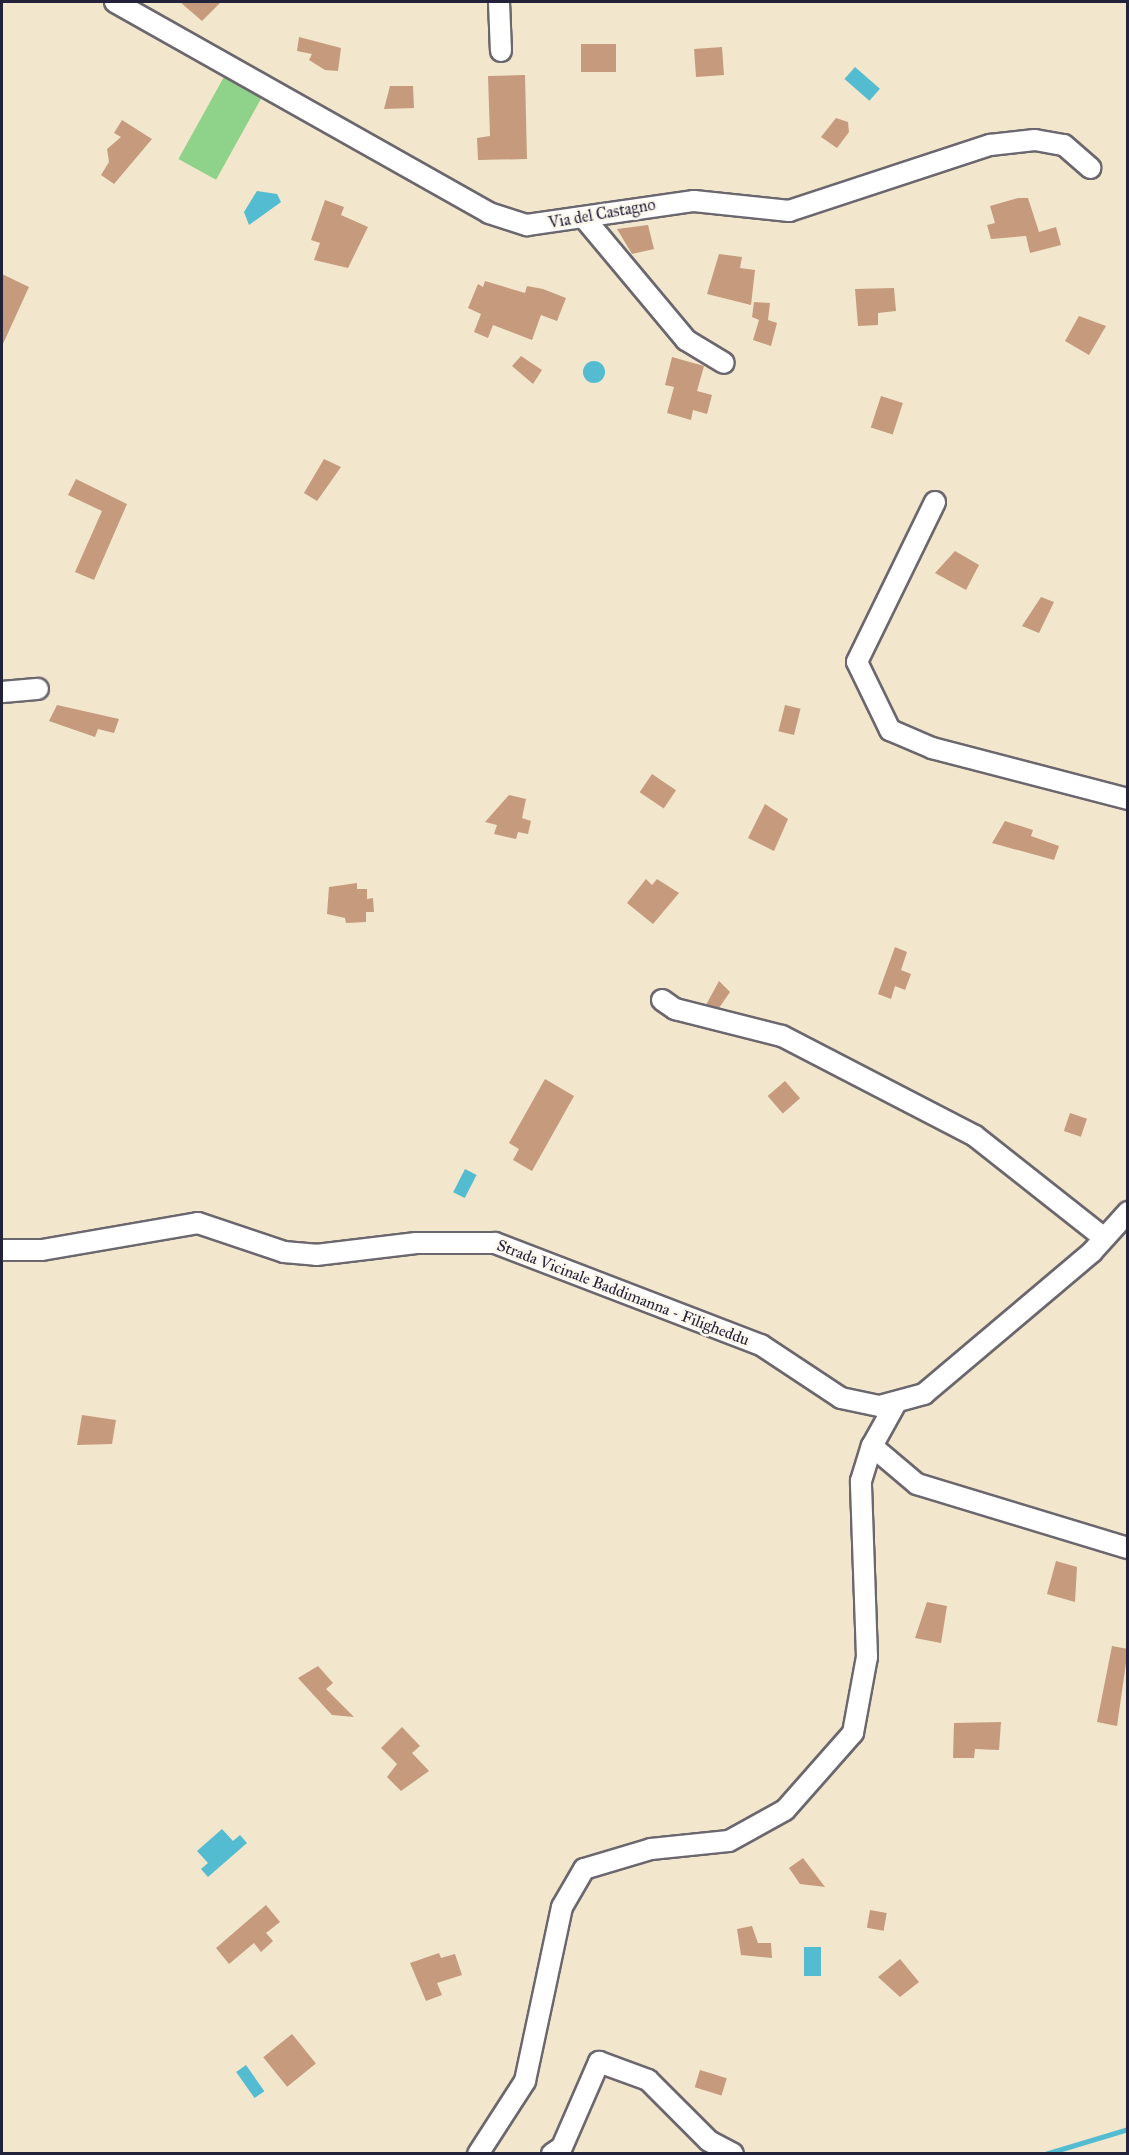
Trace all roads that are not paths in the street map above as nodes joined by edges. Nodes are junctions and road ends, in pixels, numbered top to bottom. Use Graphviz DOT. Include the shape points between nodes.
graph roads {
  1 [pos="115,2"];
  2 [pos="499,2"];
  3 [pos="501,51"];
  4 [pos="1089,168"];
  5 [pos="585,219"];
  6 [pos="724,363"];
  7 [pos="935,502"];
  8 [pos="38,689"];
  9 [pos="2,692"];
  10 [pos="1128,799"];
  11 [pos="662,1000"];
  12 [pos="1128,1212"];
  13 [pos="1104,1238"];
  14 [pos="2,1250"];
  15 [pos="896,1403"];
  16 [pos="872,1446"];
  17 [pos="1128,1548"];
  18 [pos="478,2154"];
  19 [pos="552,2154"];
  20 [pos="733,2154"];
  1 -- 5 [label="street, Via del Castagno" via="489,213 527,225"];
  2 -- 3 [label="street"];
  4 -- 5 [label="street, Via del Castagno" via="1064,145 1035,140 990,145 789,211 694,201"];
  5 -- 6 [label="street" via="686,340"];
  7 -- 10 [label="street" via="857,662 890,730 932,748"];
  8 -- 9 [label="street"];
  11 -- 13 [label="street" via="675,1009 782,1036 975,1136"];
  12 -- 13 [label="street, Strada Vicinale Baddimanna - Filigheddu"];
  13 -- 15 [label="street, Strada Vicinale Baddimanna - Filigheddu" via="924,1394"];
  14 -- 15 [label="street, Strada Vicinale Baddimanna - Filigheddu" via="42,1250 198,1223 284,1252 316,1255 416,1243 495,1243 761,1345 841,1398"];
  15 -- 16 [label="street"];
  16 -- 17 [label="street" via="917,1484"];
  16 -- 18 [label="street" via="861,1481 867,1658 853,1733 785,1810 729,1840 651,1850 584,1869 562,1907 525,2080"];
  19 -- 20 [label="street" via="562,2147 599,2062 648,2080 709,2141"];
}
